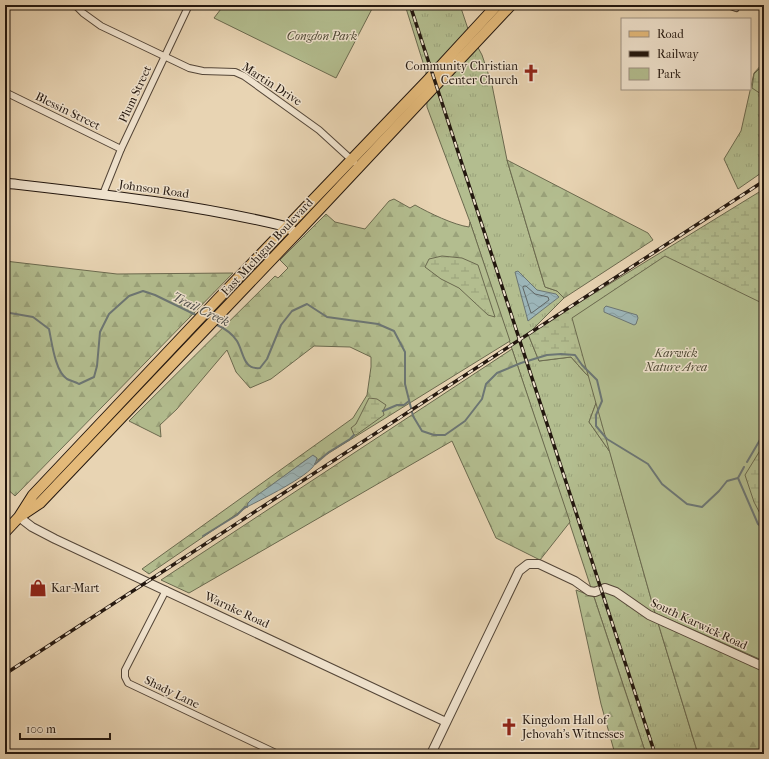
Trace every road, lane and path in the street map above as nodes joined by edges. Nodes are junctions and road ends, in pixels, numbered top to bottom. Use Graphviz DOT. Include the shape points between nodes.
graph roads {
  1 [pos="75,5"];
  2 [pos="189,5"];
  3 [pos="497,5"];
  4 [pos="511,5"];
  5 [pos="728,5"];
  6 [pos="736,8"];
  7 [pos="165,57"];
  8 [pos="5,92"];
  9 [pos="122,149"];
  10 [pos="356,164"];
  11 [pos="5,183"];
  12 [pos="103,194"];
  13 [pos="288,227"];
  14 [pos="296,234"];
  15 [pos="19,517"];
  16 [pos="5,532"];
  17 [pos="166,590"];
  18 [pos="764,667"];
  19 [pos="446,722"];
  20 [pos="278,754"];
  21 [pos="431,754"];
  1 -- 7 [label="street, Martin Drive" via="101,26"];
  2 -- 7 [label="street, Plum Street"];
  3 -- 10 [label="main road, East Michigan Boulevard"];
  4 -- 10 [label="main road, East Michigan Boulevard"];
  5 -- 6 [label="street"];
  7 -- 9 [label="street, Plum Street"];
  7 -- 10 [label="street, Martin Drive" via="189,68 235,72 244,76 320,130"];
  8 -- 9 [label="street, Blessin Street"];
  9 -- 12 [label="street, Plum Street"];
  10 -- 13 [label="main road, East Michigan Boulevard"];
  10 -- 14 [label="main road, East Michigan Boulevard"];
  11 -- 12 [label="main road, Johnson Road"];
  12 -- 13 [label="main road, Johnson Road" via="173,203"];
  13 -- 14 [label="main road, Johnson Road"];
  13 -- 15 [label="main road, East Michigan Boulevard" via="32,495"];
  14 -- 15 [label="main road, East Michigan Boulevard" via="40,503"];
  15 -- 16 [label="main road, East Michigan Boulevard"];
  15 -- 17 [label="street, Warnke Road" via="55,539"];
  17 -- 19 [label="street, Warnke Road"];
  17 -- 20 [label="street, Shady Lane" via="125,670 128,683"];
  18 -- 19 [label="street, South Karwick Road" via="649,615 616,592 606,588 595,592 589,591 575,581 539,564 528,564 519,571"];
  19 -- 21 [label="street"];
}
